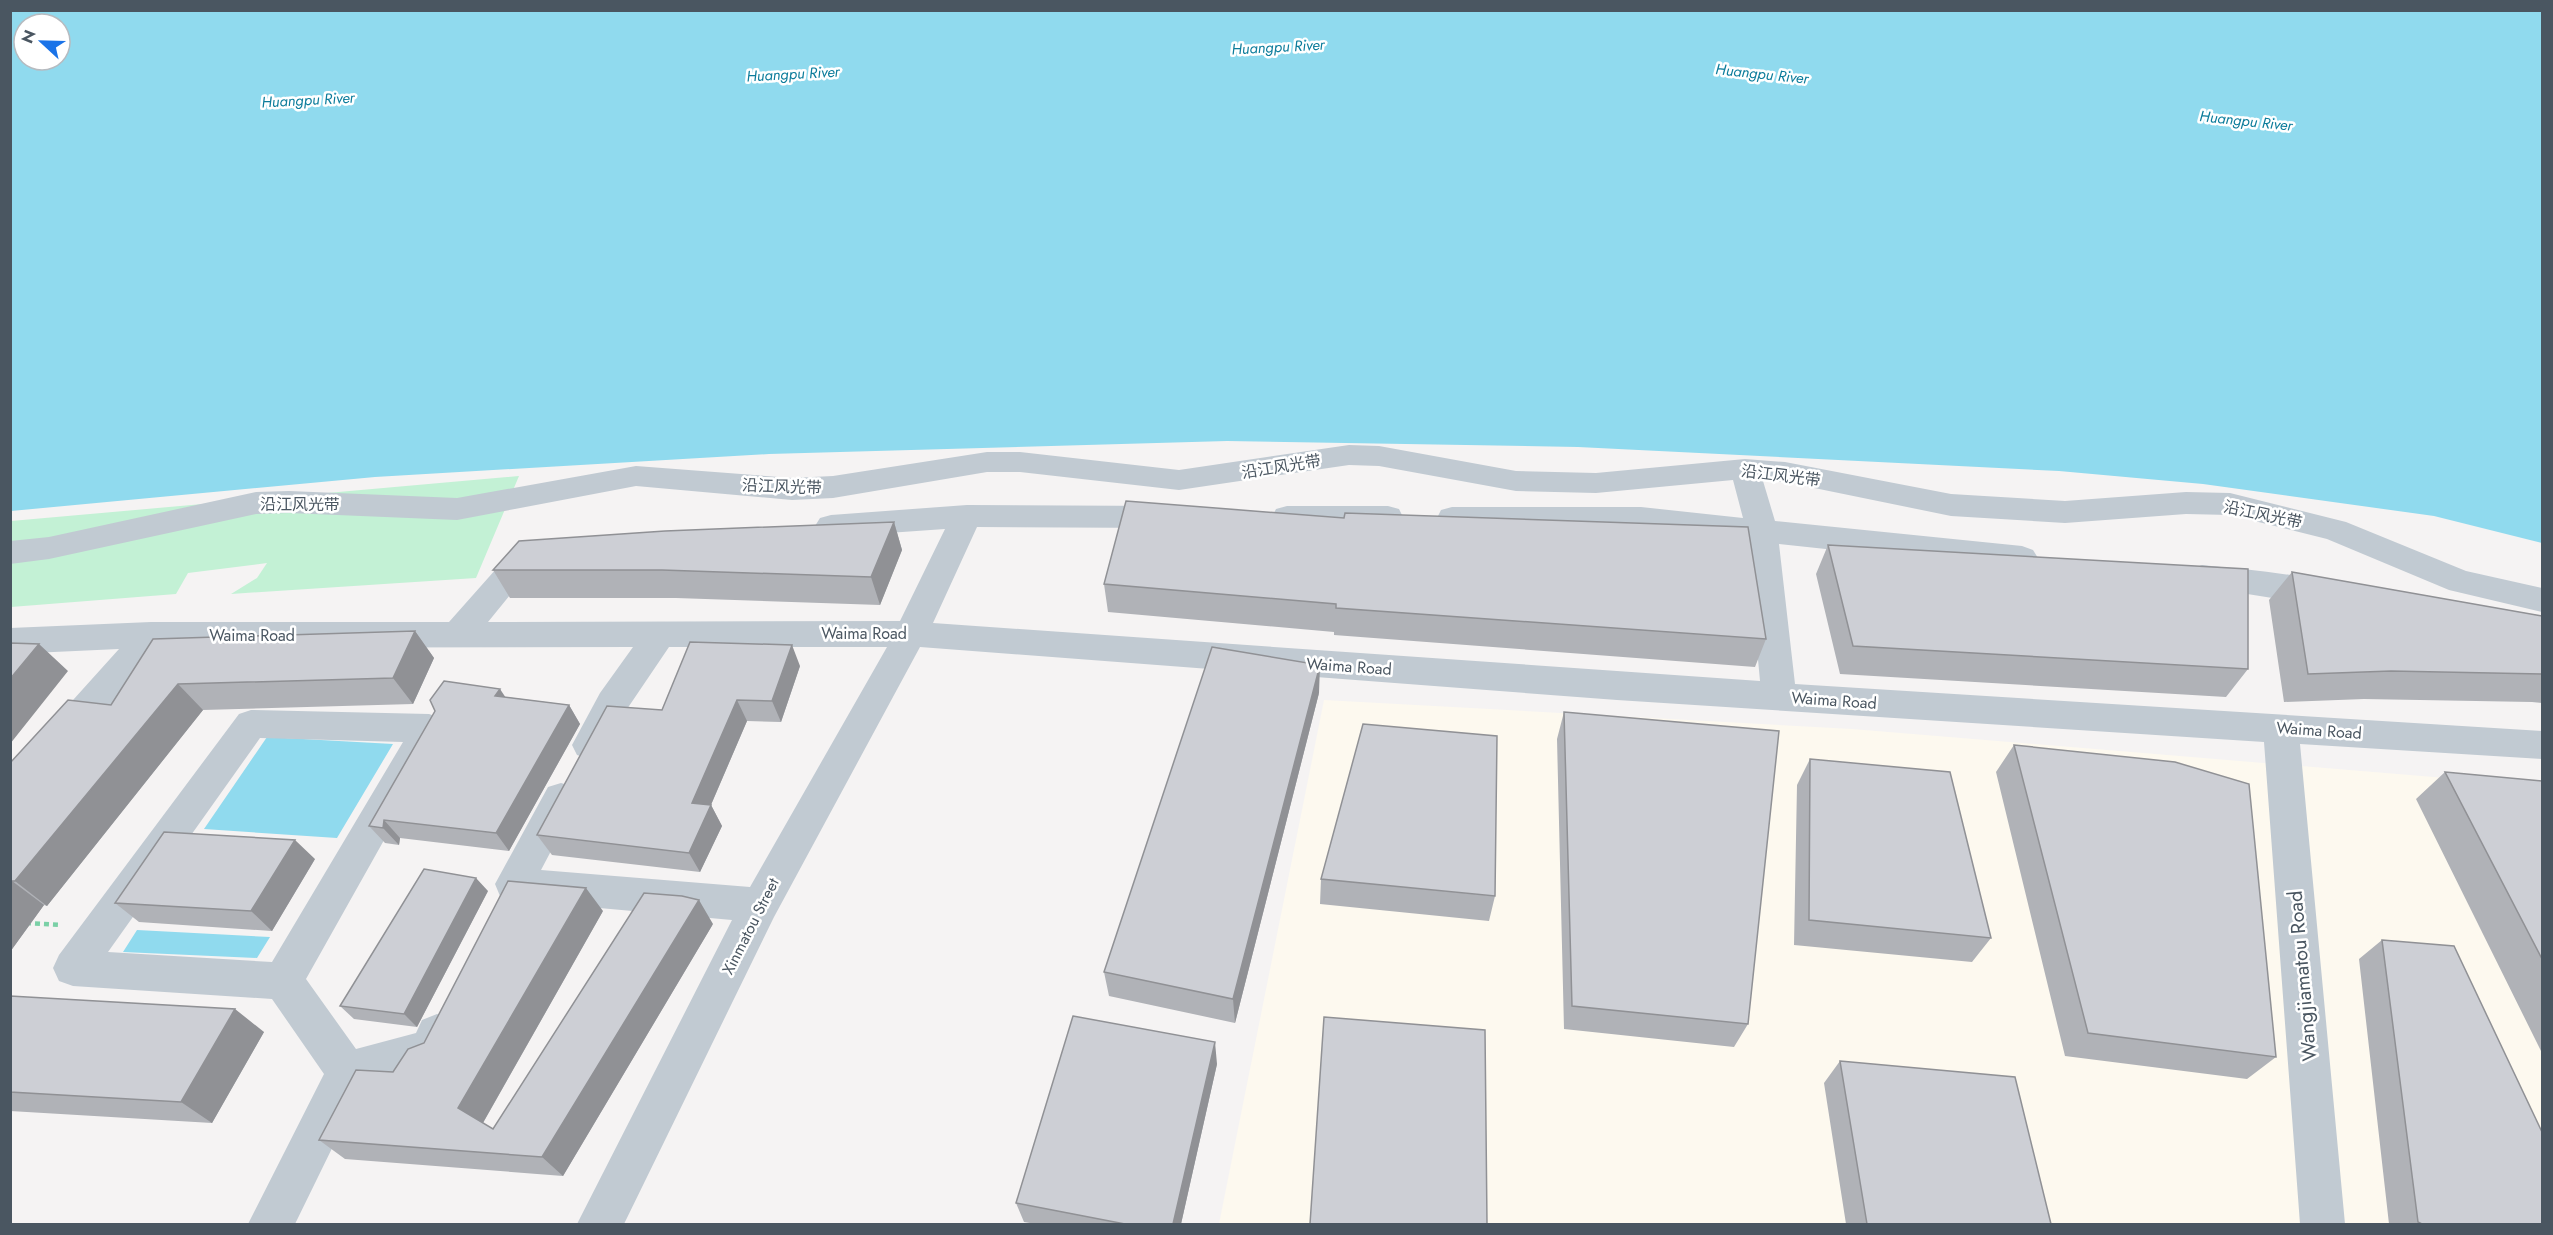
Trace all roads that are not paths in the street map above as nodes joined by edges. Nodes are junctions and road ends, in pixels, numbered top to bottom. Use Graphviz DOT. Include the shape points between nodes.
graph roads {
  1 [pos="1744,469"];
  2 [pos="967,516"];
  3 [pos="1192,517"];
  4 [pos="1263,517"];
  5 [pos="802,528"];
  6 [pos="1762,531"];
  7 [pos="555,546"];
  8 [pos="10,553"];
  9 [pos="2045,561"];
  10 [pos="2175,574"];
  11 [pos="2349,598"];
  12 [pos="2542,600"];
  13 [pos="661,633"];
  14 [pos="911,633"];
  15 [pos="151,634"];
  16 [pos="456,636"];
  17 [pos="10,641"];
  18 [pos="1779,697"];
  19 [pos="2281,728"];
  20 [pos="2542,745"];
  21 [pos="10,796"];
  22 [pos="760,905"];
  23 [pos="283,981"];
  24 [pos="451,1008"];
  25 [pos="347,1072"];
  26 [pos="271,1224"];
  27 [pos="600,1224"];
  28 [pos="2323,1224"];
  1 -- 6 [label="street"];
  1 -- 8 [label="street, 沿江风光带" via="1596,483 1516,481 1379,456 1349,455 1179,480 1020,462 987,462 833,487 792,489 636,476 457,509 256,504"];
  1 -- 12 [label="street, 沿江风光带" via="1785,472 1951,505 2065,512 2186,503 2230,504 2335,530 2460,582"];
  2 -- 3 [label="street"];
  2 -- 5 [label="street"];
  2 -- 14 [label="street, Xinmatou Street"];
  4 -- 6 [label="street" via="1641,518"];
  6 -- 9 [label="street"];
  6 -- 18 [label="street"];
  7 -- 16 [label="street" via="532,548"];
  10 -- 11 [label="street"];
  13 -- 14 [label="street, Waima Road"];
  13 -- 16 [label="street, Waima Road"];
  13 -- 22 [label="street" via="612,703 506,899"];
  14 -- 18 [label="street, Waima Road"];
  14 -- 22 [label="street, Xinmatou Street"];
  15 -- 16 [label="street, Waima Road"];
  15 -- 17 [label="street, Waima Road"];
  15 -- 21 [label="street"];
  18 -- 19 [label="street, Waima Road"];
  19 -- 20 [label="street, Waima Road"];
  19 -- 28 [label="street, Wangjiamatou Road"];
  22 -- 27 [label="street, Xinmatou Street"];
  23 -- 23 [label="street" via="73,968 251,724 429,728"];
  23 -- 25 [label="street"];
  24 -- 25 [label="street" via="430,1049"];
  25 -- 26 [label="street"];
}
